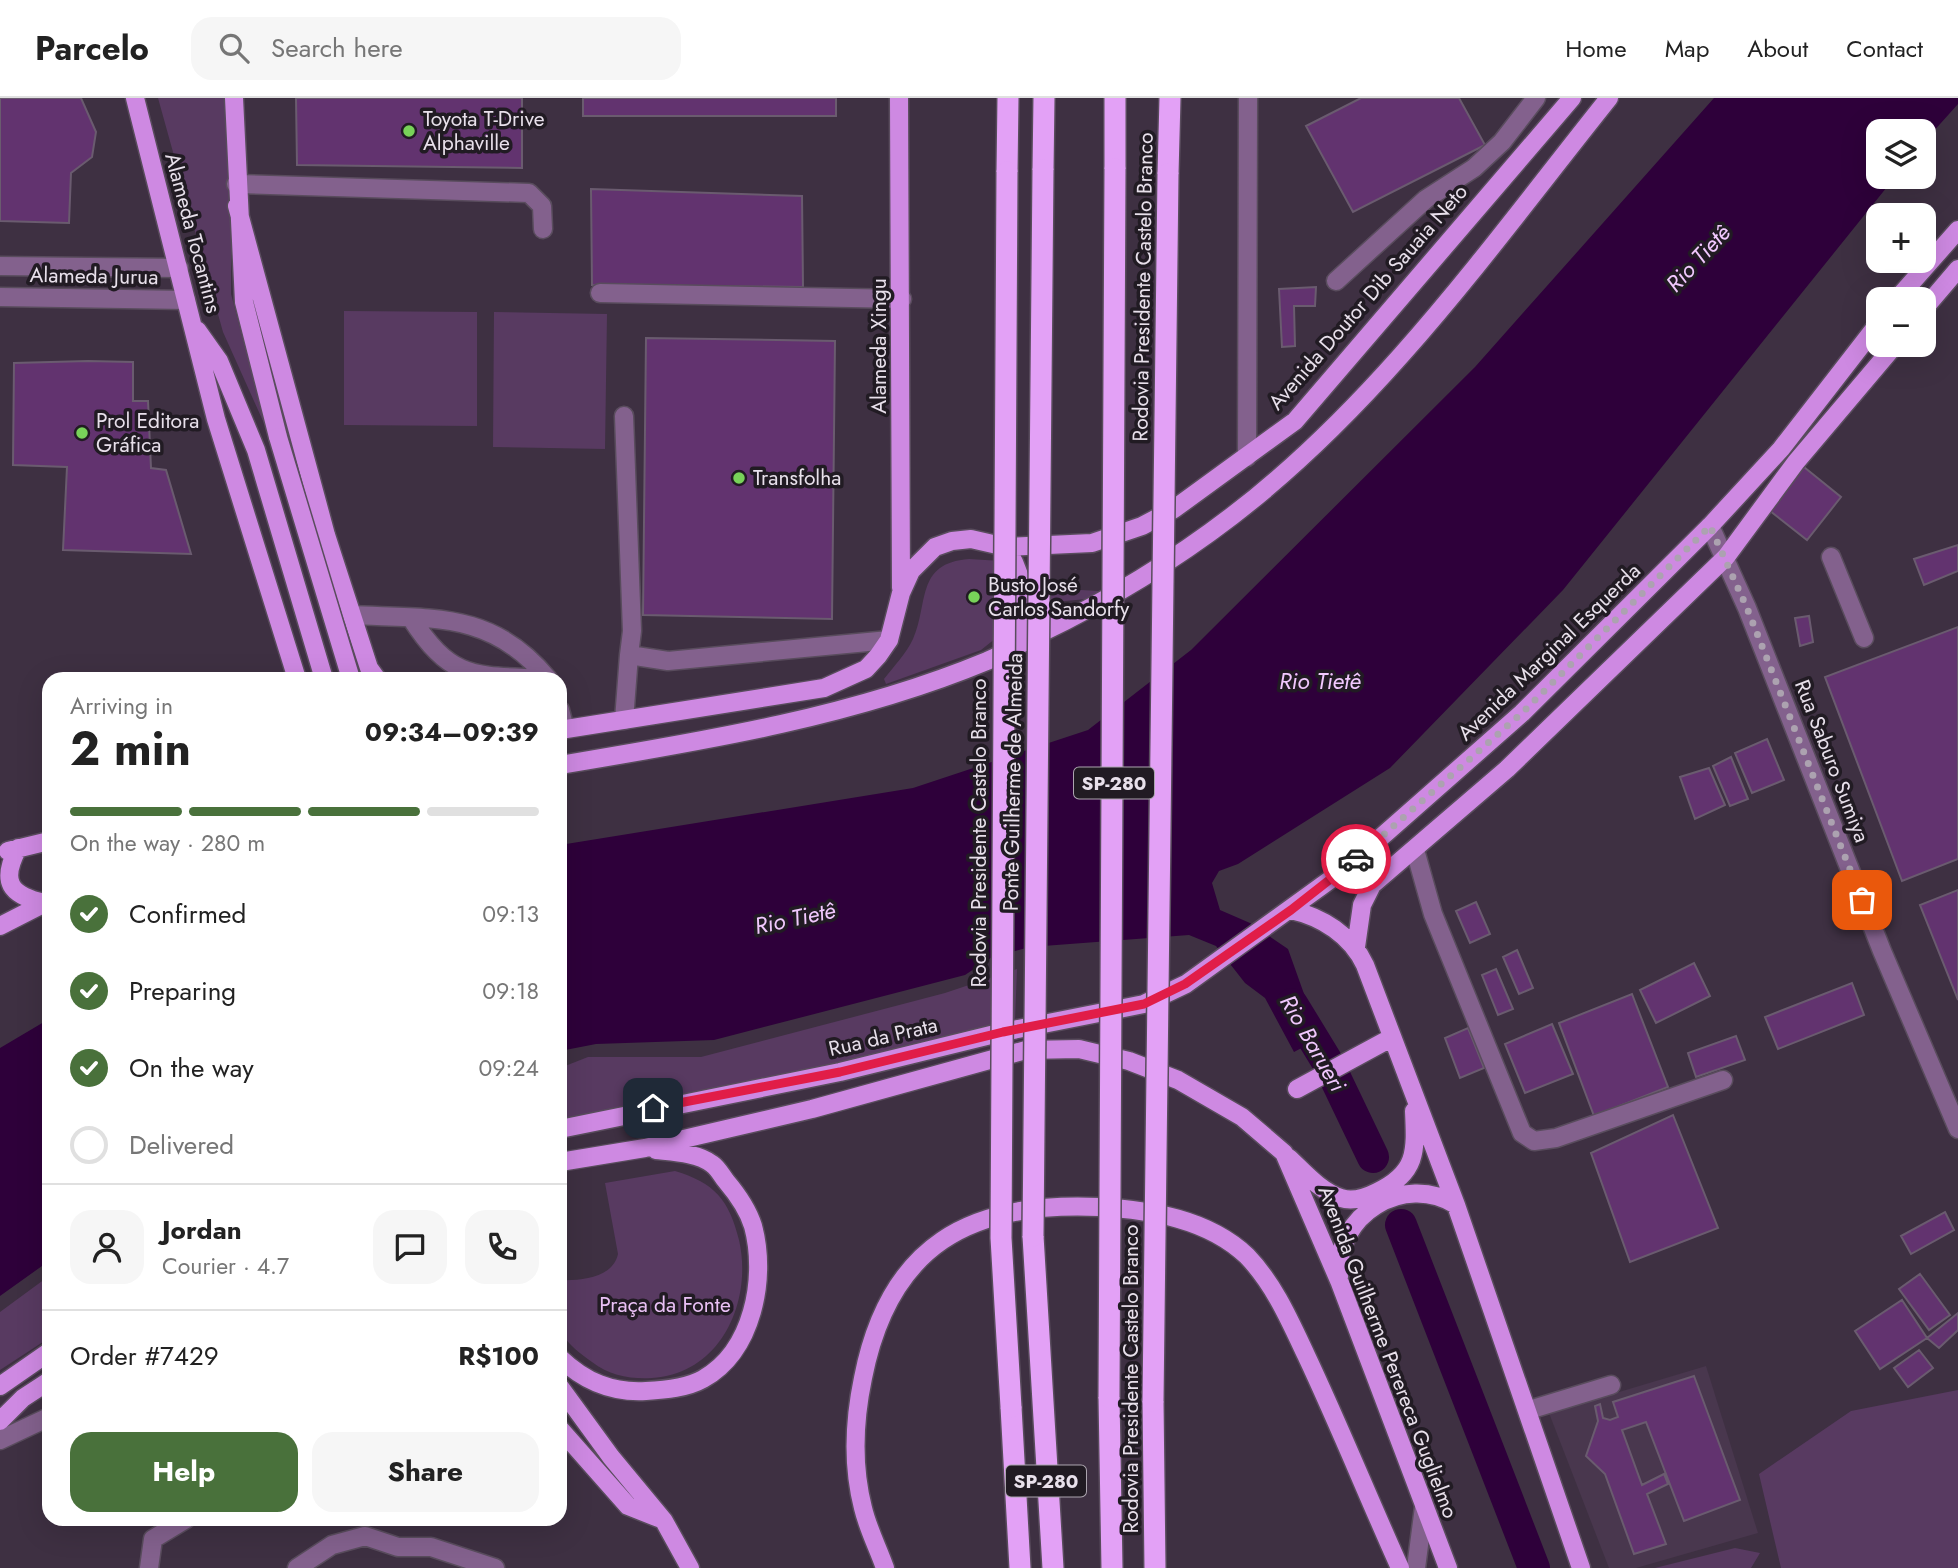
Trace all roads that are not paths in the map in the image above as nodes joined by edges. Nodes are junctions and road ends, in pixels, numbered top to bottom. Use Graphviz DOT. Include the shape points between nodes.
graph roads {
  1 [pos="135,98"];
  2 [pos="234,98"];
  3 [pos="899,98"];
  4 [pos="1007,98"];
  5 [pos="1044,98"];
  6 [pos="1115,98"];
  7 [pos="1170,98"];
  8 [pos="1248,98"];
  9 [pos="1536,98"];
  10 [pos="1572,98"];
  11 [pos="1609,98"];
  12 [pos="236,184"];
  13 [pos="237,206"];
  14 [pos="543,229"];
  15 [pos="1958,230"];
  16 [pos="0,266"];
  17 [pos="179,268"];
  18 [pos="1958,269"];
  19 [pos="1336,281"];
  20 [pos="1908,287"];
  21 [pos="600,293"];
  22 [pos="1936,295"];
  23 [pos="0,297"];
  24 [pos="902,299"];
  25 [pos="186,300"];
  26 [pos="192,325"];
  27 [pos="1866,339"];
  28 [pos="1885,357"];
  29 [pos="624,416"];
  30 [pos="1247,457"];
  31 [pos="1710,526"];
  32 [pos="1006,547"];
  33 [pos="1726,557"];
  34 [pos="1831,557"];
  35 [pos="901,593"];
  36 [pos="350,615"];
  37 [pos="411,618"];
  38 [pos="1864,638"];
  39 [pos="889,640"];
  40 [pos="1015,646"];
  41 [pos="629,655"];
  42 [pos="295,672"];
  43 [pos="322,672"];
  44 [pos="348,672"];
  45 [pos="373,672"];
  46 [pos="467,672"];
  47 [pos="543,672"];
  48 [pos="624,720"];
  49 [pos="567,729"];
  50 [pos="567,764"];
  51 [pos="42,843"];
  52 [pos="18,848"];
  53 [pos="1415,850"];
  54 [pos="0,853"];
  55 [pos="42,901"];
  56 [pos="42,905"];
  57 [pos="1286,913"];
  58 [pos="0,926"];
  59 [pos="1356,947"];
  60 [pos="1209,968"];
  61 [pos="1391,1038"];
  62 [pos="1723,1080"];
  63 [pos="1297,1089"];
  64 [pos="1412,1090"];
  65 [pos="567,1128"];
  66 [pos="1958,1129"];
  67 [pos="646,1148"];
  68 [pos="1284,1153"];
  69 [pos="567,1161"];
  70 [pos="1456,1205"];
  71 [pos="1340,1283"];
  72 [pos="42,1357"];
  73 [pos="567,1364"];
  74 [pos="1611,1385"];
  75 [pos="0,1386"];
  76 [pos="42,1386"];
  77 [pos="567,1397"];
  78 [pos="1529,1410"];
  79 [pos="42,1420"];
  80 [pos="0,1421"];
  81 [pos="567,1438"];
  82 [pos="0,1440"];
  83 [pos="1424,1507"];
  84 [pos="664,1521"];
  85 [pos="174,1526"];
  86 [pos="149,1568"];
  87 [pos="297,1568"];
  88 [pos="495,1568"];
  89 [pos="690,1568"];
  90 [pos="885,1568"];
  91 [pos="1020,1568"];
  92 [pos="1054,1568"];
  93 [pos="1112,1568"];
  94 [pos="1155,1568"];
  95 [pos="1400,1568"];
  96 [pos="1416,1568"];
  97 [pos="1448,1568"];
  98 [pos="1581,1568"];
  1 -- 17 [label="main road, Alameda Tocantins"];
  2 -- 12 [label="main road, Alameda Tocantins"];
  3 -- 24 [label="main road, Alameda Xingu"];
  4 -- 91 [label="highway, Rodovia Presidente Castelo Branco, bridge" via="1001,1238"];
  5 -- 92 [label="highway, Ponte Guilherme de Almeida / SP-280, bridge" via="1033,1236"];
  6 -- 93 [label="highway, Rodovia Presidente Castelo Branco / SP-280, bridge"];
  7 -- 94 [label="highway, Rodovia Presidente Castelo Branco, bridge" via="1153,1401"];
  8 -- 30 [label="street"];
  9 -- 19 [label="street" via="1502,142 1474,168 1426,199"];
  10 -- 30 [label="main road, Avenida Doutor Dib Sauaia Neto" via="1295,421"];
  11 -- 40 [label="main road" via="1392,365 1331,429 1184,551 1121,591"];
  12 -- 13 [label="main road, Alameda Tocantins"];
  12 -- 14 [label="street" via="529,193 542,206"];
  13 -- 36 [label="main road"];
  13 -- 44 [label="main road, Alameda Tocantins, bridge" via="244,302 278,438"];
  15 -- 20 [label="main road"];
  16 -- 17 [label="street, Alameda Jurua"];
  17 -- 25 [label="main road, Alameda Tocantins"];
  18 -- 22 [label="main road"];
  21 -- 24 [label="street"];
  23 -- 25 [label="street, Alameda Jurua"];
  24 -- 35 [label="main road, Alameda Xingu"];
  25 -- 26 [label="main road, Alameda Tocantins"];
  26 -- 42 [label="main road" via="216,419"];
  26 -- 43 [label="main road, Alameda Tocantins" via="219,361 256,450"];
  27 -- 31 [label="main road, Avenida Marginal Esquerda" via="1781,449"];
  28 -- 33 [label="main road" via="1796,462"];
  29 -- 41 [label="street" via="632,631"];
  30 -- 32 [label="main road, Avenida Doutor Dib Sauaia Neto" via="1174,509 1116,536 1092,543"];
  31 -- 33 [label="street, Rua Saburo Sumiya"];
  31 -- 57 [label="main road, Avenida Marginal Esquerda" via="1484,749 1391,831"];
  32 -- 35 [label="main road, Avenida Doutor Dib Sauaia Neto" via="971,539 935,547 911,570"];
  32 -- 40 [label="main road" via="1023,586"];
  33 -- 53 [label="main road" via="1507,769"];
  33 -- 66 [label="street, Rua Saburo Sumiya" via="1882,951"];
  34 -- 38 [label="street"];
  35 -- 39 [label="main road, Avenida Doutor Dib Sauaia Neto"];
  36 -- 37 [label="street"];
  36 -- 45 [label="main road"];
  37 -- 46 [label="street" via="430,649"];
  37 -- 47 [label="street" via="487,628"];
  39 -- 41 [label="street" via="668,661"];
  39 -- 48 [label="main road, Avenida Doutor Dib Sauaia Neto" via="866,669 824,688"];
  40 -- 50 [label="main road" via="891,695 808,717"];
  41 -- 48 [label="street"];
  48 -- 49 [label="main road, Avenida Doutor Dib Sauaia Neto"];
  51 -- 52 [label="main road"];
  52 -- 54 [label="main road"];
  52 -- 55 [label="main road" via="4,867 4,878 19,897"];
  53 -- 59 [label="main road" via="1373,885 1362,905"];
  53 -- 62 [label="street" via="1433,914 1522,1133 1534,1141 1556,1138"];
  56 -- 58 [label="main road"];
  57 -- 59 [label="main road" via="1314,915"];
  57 -- 60 [label="main road, Avenida Marginal Esquerda"];
  59 -- 61 [label="main road"];
  60 -- 65 [label="main road, Rua da Prata" via="1144,1004"];
  61 -- 63 [label="main road"];
  61 -- 64 [label="main road"];
  64 -- 68 [label="main road, Avenida Guilherme Perereca Guglielmo" via="1416,1139 1407,1171 1399,1181 1364,1198 1343,1199 1315,1182"];
  64 -- 70 [label="main road"];
  67 -- 68 [label="main road, Avenida Guilherme Perereca Guglielmo" via="812,1109 1026,1050 1079,1049 1129,1061 1207,1096 1249,1122"];
  67 -- 69 [label="main road"];
  67 -- 73 [label="main road" via="684,1153 712,1163 736,1193 756,1241 759,1265 752,1312 723,1364 685,1386 629,1392 605,1388"];
  68 -- 71 [label="main road, Avenida Guilherme Perereca Guglielmo"];
  70 -- 71 [label="main road, Avenida Guilherme Perereca Guglielmo" via="1422,1191 1399,1195 1360,1216 1346,1235 1338,1258"];
  70 -- 78 [label="main road"];
  71 -- 83 [label="main road, Avenida Guilherme Perereca Guglielmo"];
  72 -- 75 [label="main road"];
  74 -- 78 [label="street"];
  76 -- 80 [label="main road"];
  77 -- 84 [label="main road"];
  78 -- 98 [label="main road"];
  79 -- 82 [label="street"];
  81 -- 84 [label="main road" via="628,1506"];
  83 -- 96 [label="street"];
  83 -- 97 [label="main road, Avenida Guilherme Perereca Guglielmo"];
  84 -- 89 [label="main road"];
  85 -- 86 [label="street" via="153,1539"];
  87 -- 88 [label="street" via="332,1545 365,1536 398,1547 431,1547"];
  90 -- 95 [label="main road" via="863,1509 855,1419 867,1355 883,1309 903,1276 929,1248 993,1215 1044,1207 1128,1209 1177,1218 1212,1230 1247,1256 1278,1297"];
}
